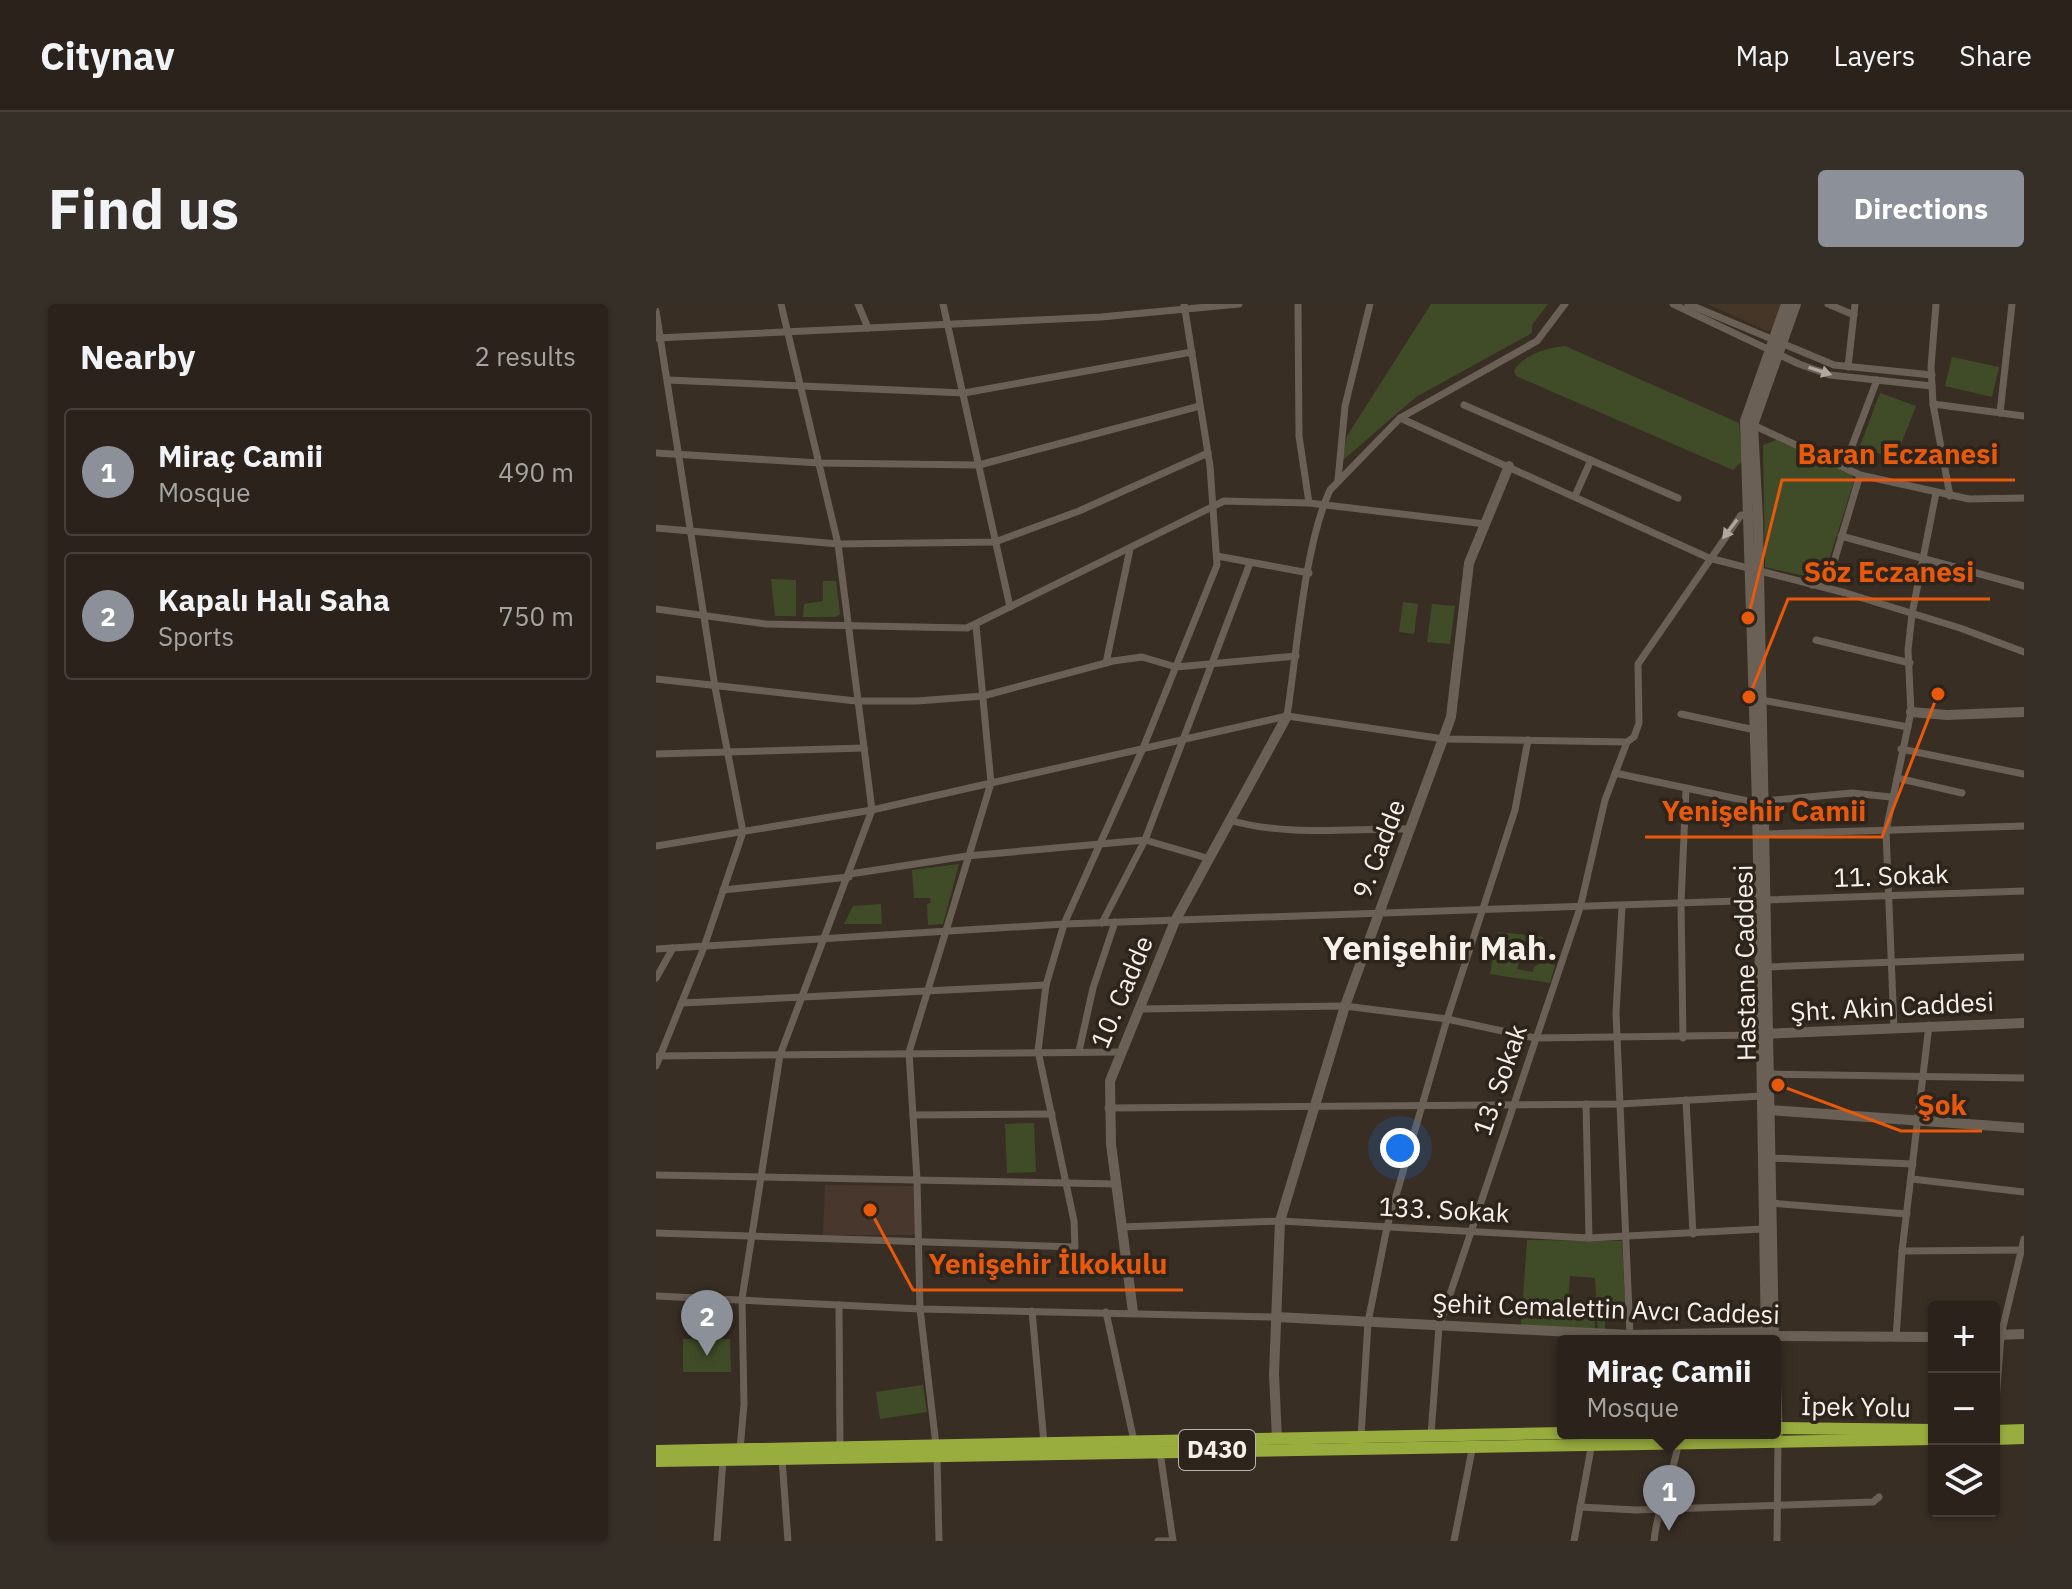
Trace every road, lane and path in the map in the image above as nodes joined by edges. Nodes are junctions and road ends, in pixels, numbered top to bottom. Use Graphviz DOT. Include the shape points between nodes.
graph roads {
  1 [pos="781,304"];
  2 [pos="858,304"];
  3 [pos="943,304"];
  4 [pos="1239,304"];
  5 [pos="1298,304"];
  6 [pos="1370,304"];
  7 [pos="1565,304"];
  8 [pos="1673,304"];
  9 [pos="1688,304"];
  10 [pos="1786,304"];
  11 [pos="1796,304"];
  12 [pos="1828,304"];
  13 [pos="1855,304"];
  14 [pos="1936,304"];
  15 [pos="2012,304"];
  16 [pos="1184,306"];
  17 [pos="656,311"];
  18 [pos="1854,315"];
  19 [pos="949,325"];
  20 [pos="868,328"];
  21 [pos="787,331"];
  22 [pos="658,338"];
  23 [pos="1775,346"];
  24 [pos="1192,352"];
  25 [pos="1848,367"];
  26 [pos="1932,375"];
  27 [pos="668,380"];
  28 [pos="1877,380"];
  29 [pos="1932,386"];
  30 [pos="801,387"];
  31 [pos="964,393"];
  32 [pos="1933,404"];
  33 [pos="1464,405"];
  34 [pos="1200,406"];
  35 [pos="2000,413"];
  36 [pos="2024,416"];
  37 [pos="1400,418"];
  38 [pos="1749,423"];
  39 [pos="656,453"];
  40 [pos="1208,453"];
  41 [pos="680,456"];
  42 [pos="1591,460"];
  43 [pos="819,463"];
  44 [pos="979,465"];
  45 [pos="1509,466"];
  46 [pos="1844,467"];
  47 [pos="1860,475"];
  48 [pos="1338,480"];
  49 [pos="1936,493"];
  50 [pos="1575,496"];
  51 [pos="1950,496"];
  52 [pos="1678,498"];
  53 [pos="2024,498"];
  54 [pos="1309,503"];
  55 [pos="1213,505"];
  56 [pos="1323,505"];
  57 [pos="1754,517"];
  58 [pos="1485,524"];
  59 [pos="656,528"];
  60 [pos="692,533"];
  61 [pos="1841,536"];
  62 [pos="995,542"];
  63 [pos="838,544"];
  64 [pos="1130,549"];
  65 [pos="1217,556"];
  66 [pos="1709,558"];
  67 [pos="1922,558"];
  68 [pos="1250,563"];
  69 [pos="1754,569"];
  70 [pos="1309,573"];
  71 [pos="1812,585"];
  72 [pos="2024,586"];
  73 [pos="1010,607"];
  74 [pos="656,609"];
  75 [pos="1912,614"];
  76 [pos="706,617"];
  77 [pos="976,625"];
  78 [pos="847,628"];
  79 [pos="1816,640"];
  80 [pos="2024,652"];
  81 [pos="1296,656"];
  82 [pos="1106,663"];
  83 [pos="1910,663"];
  84 [pos="1213,664"];
  85 [pos="1176,667"];
  86 [pos="656,679"];
  87 [pos="715,687"];
  88 [pos="983,696"];
  89 [pos="1762,700"];
  90 [pos="856,701"];
  91 [pos="1911,712"];
  92 [pos="2024,712"];
  93 [pos="1681,714"];
  94 [pos="1287,716"];
  95 [pos="1908,727"];
  96 [pos="1755,730"];
  97 [pos="1185,739"];
  98 [pos="1444,739"];
  99 [pos="1528,740"];
  100 [pos="1627,742"];
  101 [pos="864,748"];
  102 [pos="1143,748"];
  103 [pos="1901,749"];
  104 [pos="729,752"];
  105 [pos="656,754"];
  106 [pos="1615,773"];
  107 [pos="2024,774"];
  108 [pos="1897,778"];
  109 [pos="991,783"];
  110 [pos="1686,790"];
  111 [pos="1962,793"];
  112 [pos="1891,797"];
  113 [pos="1761,802"];
  114 [pos="872,810"];
  115 [pos="1229,820"];
  116 [pos="2024,826"];
  117 [pos="1411,829"];
  118 [pos="1886,831"];
  119 [pos="743,832"];
  120 [pos="1765,834"];
  121 [pos="1145,840"];
  122 [pos="656,846"];
  123 [pos="1099,846"];
  124 [pos="967,856"];
  125 [pos="1207,858"];
  126 [pos="850,876"];
  127 [pos="723,890"];
  128 [pos="2024,891"];
  129 [pos="1889,896"];
  130 [pos="1762,902"];
  131 [pos="1681,903"];
  132 [pos="1622,906"];
  133 [pos="1580,908"];
  134 [pos="1380,910"];
  135 [pos="1480,911"];
  136 [pos="1175,921"];
  137 [pos="1115,922"];
  138 [pos="1102,923"];
  139 [pos="1064,924"];
  140 [pos="946,930"];
  141 [pos="827,936"];
  142 [pos="704,947"];
  143 [pos="673,948"];
  144 [pos="656,949"];
  145 [pos="2024,957"];
  146 [pos="1892,962"];
  147 [pos="1768,967"];
  148 [pos="656,978"];
  149 [pos="1046,985"];
  150 [pos="926,991"];
  151 [pos="802,998"];
  152 [pos="682,1003"];
  153 [pos="1345,1006"];
  154 [pos="1140,1009"];
  155 [pos="1447,1019"];
  156 [pos="2024,1023"];
  157 [pos="1929,1025"];
  158 [pos="1894,1028"];
  159 [pos="1765,1034"];
  160 [pos="1535,1038"];
  161 [pos="1617,1038"];
  162 [pos="1683,1038"];
  163 [pos="1038,1051"];
  164 [pos="1079,1051"];
  165 [pos="909,1052"];
  166 [pos="1121,1052"];
  167 [pos="780,1055"];
  168 [pos="658,1056"];
  169 [pos="656,1066"];
  170 [pos="1769,1074"];
  171 [pos="2024,1078"];
  172 [pos="1924,1080"];
  173 [pos="1762,1096"];
  174 [pos="1686,1100"];
  175 [pos="1514,1103"];
  176 [pos="1586,1104"];
  177 [pos="1620,1104"];
  178 [pos="1314,1107"];
  179 [pos="1420,1107"];
  180 [pos="1108,1108"];
  181 [pos="1769,1110"];
  182 [pos="1052,1114"];
  183 [pos="913,1115"];
  184 [pos="1919,1120"];
  185 [pos="2024,1128"];
  186 [pos="1770,1158"];
  187 [pos="1913,1164"];
  188 [pos="656,1175"];
  189 [pos="760,1175"];
  190 [pos="1912,1179"];
  191 [pos="917,1180"];
  192 [pos="1067,1184"];
  193 [pos="1116,1184"];
  194 [pos="2024,1192"];
  195 [pos="1770,1203"];
  196 [pos="1907,1214"];
  197 [pos="1280,1221"];
  198 [pos="1122,1227"];
  199 [pos="1387,1227"];
  200 [pos="1763,1229"];
  201 [pos="656,1233"];
  202 [pos="1470,1233"];
  203 [pos="751,1234"];
  204 [pos="1693,1234"];
  205 [pos="1628,1237"];
  206 [pos="1589,1238"];
  207 [pos="2024,1239"];
  208 [pos="918,1242"];
  209 [pos="2021,1250"];
  210 [pos="1902,1251"];
  211 [pos="656,1296"];
  212 [pos="742,1299"];
  213 [pos="839,1305"];
  214 [pos="920,1309"];
  215 [pos="1032,1311"];
  216 [pos="1106,1312"];
  217 [pos="1133,1312"];
  218 [pos="1276,1317"];
  219 [pos="1368,1322"];
  220 [pos="1439,1327"];
  221 [pos="2000,1328"];
  222 [pos="2024,1334"];
  223 [pos="1630,1335"];
  224 [pos="1770,1335"];
  225 [pos="1770,1335"];
  226 [pos="2000,1335"];
  227 [pos="1928,1337"];
  228 [pos="1781,1338"];
  229 [pos="1896,1338"];
  230 [pos="2000,1429"];
  231 [pos="1928,1430"];
  232 [pos="2024,1430"];
  233 [pos="1557,1433"];
  234 [pos="1781,1434"];
  235 [pos="1781,1434"];
  236 [pos="1431,1435"];
  237 [pos="1361,1437"];
  238 [pos="2024,1438"];
  239 [pos="1277,1439"];
  240 [pos="1714,1439"];
  241 [pos="1774,1439"];
  242 [pos="1928,1439"];
  243 [pos="2000,1439"];
  244 [pos="1134,1441"];
  245 [pos="1678,1442"];
  246 [pos="1044,1443"];
  247 [pos="1592,1443"];
  248 [pos="1473,1445"];
  249 [pos="840,1448"];
  250 [pos="740,1449"];
  251 [pos="656,1451"];
  252 [pos="1160,1451"];
  253 [pos="937,1452"];
  254 [pos="782,1459"];
  255 [pos="723,1460"];
  256 [pos="656,1461"];
  257 [pos="1879,1497"];
  258 [pos="1777,1505"];
  259 [pos="1580,1507"];
  260 [pos="1660,1507"];
  261 [pos="717,1541"];
  262 [pos="788,1541"];
  263 [pos="939,1541"];
  264 [pos="1158,1541"];
  265 [pos="1173,1541"];
  266 [pos="1454,1541"];
  267 [pos="1574,1541"];
  268 [pos="1654,1541"];
  269 [pos="1777,1541"];
  1 -- 21 [label="street"];
  2 -- 20 [label="street"];
  3 -- 19 [label="street"];
  4 -- 16 [label="street"];
  5 -- 54 [label="street" via="1299,436"];
  6 -- 48 [label="street" via="1345,406"];
  7 -- 37 [label="street" via="1537,341"];
  8 -- 23 [label="street"];
  9 -- 23 [label="street"];
  10 -- 23 [label="street, Hastane Caddesi"];
  11 -- 23 [label="street, Hastane Caddesi"];
  12 -- 18 [label="street"];
  13 -- 18 [label="street"];
  14 -- 26 [label="street"];
  15 -- 35 [label="street"];
  16 -- 19 [label="street"];
  16 -- 24 [label="street"];
  17 -- 22 [label="street"];
  18 -- 25 [label="street"];
  19 -- 20 [label="street"];
  19 -- 31 [label="street"];
  20 -- 21 [label="street"];
  21 -- 22 [label="street"];
  21 -- 30 [label="street"];
  22 -- 27 [label="street"];
  23 -- 25 [label="street"];
  23 -- 28 [label="street, one-way" via="1799,364 1830,375"];
  23 -- 38 [label="street, Hastane Caddesi"];
  24 -- 31 [label="street"];
  24 -- 34 [label="street"];
  25 -- 26 [label="street"];
  26 -- 29 [label="street"];
  27 -- 30 [label="street"];
  27 -- 41 [label="street"];
  28 -- 29 [label="street"];
  28 -- 46 [label="street"];
  29 -- 32 [label="street"];
  30 -- 31 [label="street"];
  30 -- 43 [label="street"];
  31 -- 44 [label="street"];
  32 -- 35 [label="street"];
  32 -- 51 [label="street"];
  33 -- 42 [label="street"];
  34 -- 40 [label="street"];
  34 -- 44 [label="street"];
  35 -- 36 [label="street"];
  37 -- 45 [label="street"];
  37 -- 48 [label="street"];
  38 -- 46 [label="street"];
  38 -- 57 [label="street, Hastane Caddesi"];
  39 -- 41 [label="street"];
  40 -- 55 [label="street"];
  40 -- 62 [label="street"];
  41 -- 43 [label="street"];
  41 -- 60 [label="street"];
  42 -- 50 [label="street"];
  42 -- 52 [label="street"];
  43 -- 44 [label="street"];
  43 -- 63 [label="street"];
  44 -- 62 [label="street"];
  45 -- 50 [label="street"];
  45 -- 58 [label="street, 9. Cadde"];
  46 -- 47 [label="street"];
  47 -- 49 [label="street"];
  47 -- 61 [label="street"];
  48 -- 56 [label="street"];
  49 -- 51 [label="street"];
  49 -- 67 [label="street"];
  50 -- 66 [label="street"];
  51 -- 53 [label="street"];
  54 -- 55 [label="street"];
  54 -- 56 [label="street"];
  55 -- 64 [label="street"];
  55 -- 65 [label="street"];
  56 -- 58 [label="street"];
  56 -- 70 [label="street"];
  57 -- 66 [label="street, 13. Sokak, one-way" via="1741,515"];
  57 -- 69 [label="street, Hastane Caddesi"];
  58 -- 98 [label="street, 9. Cadde" via="1469,563"];
  59 -- 60 [label="street"];
  60 -- 63 [label="street"];
  60 -- 76 [label="street"];
  61 -- 67 [label="street"];
  61 -- 71 [label="street" via="1834,562"];
  62 -- 63 [label="street"];
  62 -- 73 [label="street"];
  63 -- 78 [label="street"];
  64 -- 73 [label="street"];
  64 -- 82 [label="street"];
  65 -- 68 [label="street"];
  65 -- 85 [label="street"];
  66 -- 69 [label="street"];
  66 -- 100 [label="street, 13. Sokak" via="1638,664 1639,723"];
  67 -- 72 [label="street"];
  67 -- 75 [label="street"];
  68 -- 70 [label="street"];
  68 -- 84 [label="street"];
  69 -- 71 [label="street"];
  69 -- 89 [label="street, Hastane Caddesi"];
  69 -- 96 [label="street, Hastane Caddesi"];
  70 -- 81 [label="street"];
  71 -- 75 [label="street"];
  73 -- 77 [label="street"];
  74 -- 76 [label="street"];
  75 -- 80 [label="street"];
  75 -- 83 [label="street"];
  76 -- 78 [label="street"];
  76 -- 87 [label="street"];
  77 -- 78 [label="street"];
  77 -- 88 [label="street"];
  78 -- 90 [label="street"];
  79 -- 83 [label="street"];
  81 -- 84 [label="street"];
  81 -- 94 [label="street"];
  82 -- 85 [label="street" via="1142,657"];
  82 -- 88 [label="street"];
  83 -- 91 [label="street"];
  84 -- 85 [label="street"];
  84 -- 97 [label="street"];
  85 -- 102 [label="street"];
  86 -- 87 [label="street"];
  87 -- 90 [label="street"];
  87 -- 104 [label="street"];
  88 -- 90 [label="street"];
  88 -- 109 [label="street"];
  89 -- 95 [label="street"];
  89 -- 113 [label="street, Hastane Caddesi"];
  90 -- 101 [label="street"];
  91 -- 92 [label="street"];
  91 -- 95 [label="street"];
  93 -- 96 [label="street"];
  94 -- 97 [label="street"];
  94 -- 98 [label="street"];
  94 -- 115 [label="street, 10. Cadde"];
  95 -- 103 [label="street"];
  96 -- 113 [label="street, Hastane Caddesi"];
  97 -- 102 [label="street"];
  97 -- 121 [label="street"];
  98 -- 99 [label="street"];
  98 -- 117 [label="street, 9. Cadde"];
  99 -- 100 [label="street"];
  99 -- 135 [label="street" via="1515,810"];
  100 -- 106 [label="street, 13. Sokak"];
  101 -- 104 [label="street"];
  101 -- 114 [label="street"];
  102 -- 109 [label="street"];
  102 -- 123 [label="street"];
  103 -- 107 [label="street"];
  103 -- 108 [label="street"];
  104 -- 105 [label="street"];
  104 -- 119 [label="street"];
  106 -- 110 [label="street"];
  106 -- 133 [label="street, 13. Sokak"];
  108 -- 111 [label="street"];
  108 -- 112 [label="street"];
  109 -- 114 [label="street"];
  109 -- 124 [label="street"];
  110 -- 113 [label="street"];
  110 -- 131 [label="street"];
  112 -- 113 [label="street" via="1852,793"];
  112 -- 118 [label="street"];
  113 -- 120 [label="street, Hastane Caddesi"];
  113 -- 130 [label="street, Hastane Caddesi"];
  114 -- 119 [label="street"];
  114 -- 126 [label="street"];
  115 -- 117 [label="street" via="1257,829"];
  115 -- 125 [label="street, 10. Cadde"];
  116 -- 118 [label="street"];
  117 -- 134 [label="street, 9. Cadde"];
  118 -- 120 [label="street"];
  118 -- 129 [label="street"];
  119 -- 122 [label="street"];
  119 -- 127 [label="street"];
  120 -- 130 [label="street, Hastane Caddesi"];
  121 -- 123 [label="street"];
  121 -- 125 [label="street"];
  121 -- 138 [label="street"];
  123 -- 124 [label="street"];
  123 -- 139 [label="street"];
  124 -- 126 [label="street"];
  124 -- 140 [label="street"];
  125 -- 136 [label="street, 10. Cadde"];
  126 -- 127 [label="street"];
  126 -- 141 [label="street"];
  127 -- 142 [label="street"];
  128 -- 129 [label="street, 11. Sokak"];
  129 -- 130 [label="street, 11. Sokak"];
  129 -- 146 [label="street"];
  130 -- 131 [label="street, 11. Sokak"];
  130 -- 147 [label="street, Hastane Caddesi"];
  130 -- 159 [label="street, Hastane Caddesi"];
  131 -- 132 [label="street, 11. Sokak"];
  131 -- 162 [label="street"];
  132 -- 133 [label="street, 11. Sokak"];
  132 -- 161 [label="street"];
  133 -- 135 [label="street, 11. Sokak"];
  133 -- 160 [label="street, 13. Sokak"];
  134 -- 135 [label="street, 11. Sokak"];
  134 -- 136 [label="street, 11. Sokak"];
  134 -- 153 [label="street, 9. Cadde"];
  135 -- 155 [label="street"];
  136 -- 137 [label="street, 11. Sokak"];
  136 -- 154 [label="street, 10. Cadde"];
  137 -- 138 [label="street, 11. Sokak"];
  137 -- 164 [label="street"];
  138 -- 139 [label="street, 11. Sokak"];
  139 -- 140 [label="street, 11. Sokak"];
  139 -- 149 [label="street"];
  140 -- 141 [label="street, 11. Sokak"];
  140 -- 150 [label="street"];
  141 -- 142 [label="street, 11. Sokak"];
  141 -- 151 [label="street"];
  142 -- 143 [label="street, 11. Sokak"];
  142 -- 152 [label="street"];
  143 -- 144 [label="street, 11. Sokak"];
  143 -- 148 [label="street"];
  145 -- 146 [label="street"];
  146 -- 147 [label="street"];
  146 -- 158 [label="street"];
  147 -- 159 [label="street, Hastane Caddesi"];
  149 -- 150 [label="street"];
  149 -- 163 [label="street"];
  150 -- 151 [label="street"];
  150 -- 165 [label="street"];
  151 -- 152 [label="street"];
  151 -- 167 [label="street"];
  152 -- 168 [label="street"];
  153 -- 154 [label="street"];
  153 -- 155 [label="street"];
  153 -- 178 [label="street, 9. Cadde"];
  154 -- 166 [label="street, 10. Cadde"];
  155 -- 160 [label="street"];
  155 -- 179 [label="street"];
  156 -- 157 [label="street, Şht. Akin Caddesi"];
  157 -- 158 [label="street, Şht. Akin Caddesi"];
  157 -- 172 [label="street"];
  158 -- 159 [label="street, Şht. Akin Caddesi"];
  159 -- 162 [label="street"];
  159 -- 170 [label="street, Hastane Caddesi"];
  159 -- 173 [label="street, Hastane Caddesi"];
  160 -- 161 [label="street"];
  160 -- 175 [label="street, 13. Sokak"];
  161 -- 162 [label="street"];
  161 -- 177 [label="street"];
  163 -- 164 [label="street"];
  163 -- 165 [label="street"];
  163 -- 182 [label="street"];
  164 -- 166 [label="street"];
  165 -- 167 [label="street"];
  165 -- 183 [label="street"];
  166 -- 180 [label="street, 10. Cadde" via="1110,1081"];
  167 -- 168 [label="street"];
  167 -- 189 [label="street"];
  168 -- 169 [label="street"];
  170 -- 172 [label="street"];
  170 -- 181 [label="street, Hastane Caddesi"];
  171 -- 172 [label="street"];
  172 -- 184 [label="street"];
  173 -- 174 [label="street"];
  173 -- 200 [label="street, Hastane Caddesi"];
  174 -- 177 [label="street"];
  174 -- 204 [label="street"];
  175 -- 176 [label="street"];
  175 -- 179 [label="street"];
  175 -- 202 [label="street, 13. Sokak"];
  176 -- 177 [label="street"];
  176 -- 206 [label="street"];
  177 -- 205 [label="street"];
  178 -- 179 [label="street"];
  178 -- 180 [label="street"];
  178 -- 197 [label="street, 9. Cadde"];
  179 -- 199 [label="street"];
  180 -- 193 [label="street, 10. Cadde"];
  181 -- 184 [label="street"];
  181 -- 186 [label="street, Hastane Caddesi"];
  182 -- 183 [label="street"];
  182 -- 192 [label="street"];
  183 -- 191 [label="street"];
  184 -- 185 [label="street"];
  184 -- 187 [label="street"];
  186 -- 187 [label="street"];
  186 -- 195 [label="street, Hastane Caddesi"];
  187 -- 190 [label="street"];
  188 -- 189 [label="street"];
  189 -- 191 [label="street"];
  189 -- 203 [label="street"];
  190 -- 194 [label="street"];
  190 -- 196 [label="street"];
  191 -- 192 [label="street"];
  191 -- 208 [label="street"];
  192 -- 193 [label="street"];
  192 -- 208 [label="street" via="1075,1247"];
  193 -- 198 [label="street, 10. Cadde"];
  195 -- 196 [label="street"];
  195 -- 225 [label="street, Hastane Caddesi"];
  196 -- 210 [label="street"];
  197 -- 198 [label="street, 133. Sokak"];
  197 -- 199 [label="street, 133. Sokak"];
  197 -- 218 [label="street, 9. Cadde"];
  198 -- 217 [label="street, 10. Cadde"];
  199 -- 202 [label="street, 133. Sokak"];
  199 -- 219 [label="street"];
  200 -- 204 [label="street, 133. Sokak"];
  200 -- 224 [label="street, Hastane Caddesi"];
  201 -- 203 [label="street"];
  202 -- 206 [label="street, 133. Sokak"];
  202 -- 220 [label="street, 13. Sokak"];
  203 -- 208 [label="street"];
  203 -- 212 [label="street"];
  204 -- 205 [label="street, 133. Sokak"];
  205 -- 206 [label="street, 133. Sokak"];
  205 -- 223 [label="street"];
  207 -- 209 [label="street"];
  208 -- 214 [label="street"];
  209 -- 210 [label="street"];
  209 -- 221 [label="street"];
  210 -- 229 [label="street"];
  211 -- 212 [label="street"];
  212 -- 213 [label="street"];
  212 -- 250 [label="street"];
  213 -- 214 [label="street"];
  213 -- 249 [label="street"];
  214 -- 215 [label="street"];
  214 -- 253 [label="street"];
  215 -- 216 [label="street"];
  215 -- 246 [label="street"];
  216 -- 217 [label="street"];
  216 -- 244 [label="street"];
  217 -- 218 [label="street"];
  218 -- 219 [label="street, Şehit Cemalettin Avcı Caddesi"];
  218 -- 239 [label="street, 9. Cadde"];
  219 -- 220 [label="street, Şehit Cemalettin Avcı Caddesi"];
  219 -- 237 [label="street"];
  220 -- 223 [label="street, Şehit Cemalettin Avcı Caddesi"];
  220 -- 236 [label="street, 13. Sokak"];
  222 -- 226 [label="street"];
  227 -- 229 [label="street, Şehit Cemalettin Avcı Caddesi"];
  228 -- 229 [label="street, Şehit Cemalettin Avcı Caddesi"];
  230 -- 232 [label="highway"];
  231 -- 234 [label="highway, İpek Yolu / D430"];
  233 -- 236 [label="highway, D430"];
  235 -- 242 [label="highway, D430"];
  236 -- 237 [label="highway, D430"];
  237 -- 239 [label="highway, D430"];
  238 -- 243 [label="highway"];
  239 -- 244 [label="highway, D430"];
  240 -- 245 [label="highway, D430"];
  241 -- 258 [label="street"];
  244 -- 246 [label="highway, D430"];
  245 -- 247 [label="highway, D430"];
  245 -- 260 [label="street" via="1675,1469"];
  246 -- 253 [label="highway, D430"];
  247 -- 248 [label="highway, D430"];
  247 -- 259 [label="street"];
  248 -- 252 [label="highway, D430"];
  248 -- 266 [label="street"];
  249 -- 250 [label="highway, D430"];
  249 -- 253 [label="highway, D430"];
  250 -- 251 [label="highway, D430"];
  252 -- 253 [label="highway, D430"];
  252 -- 265 [label="street"];
  253 -- 254 [label="highway, D430"];
  253 -- 263 [label="street"];
  254 -- 255 [label="highway, D430"];
  254 -- 262 [label="street"];
  255 -- 256 [label="highway, D430"];
  255 -- 261 [label="street"];
  257 -- 258 [label="street" via="1873,1502"];
  258 -- 260 [label="street"];
  258 -- 269 [label="street"];
  259 -- 260 [label="street"];
  259 -- 267 [label="street"];
  260 -- 268 [label="street"];
  264 -- 265 [label="street"];
}
